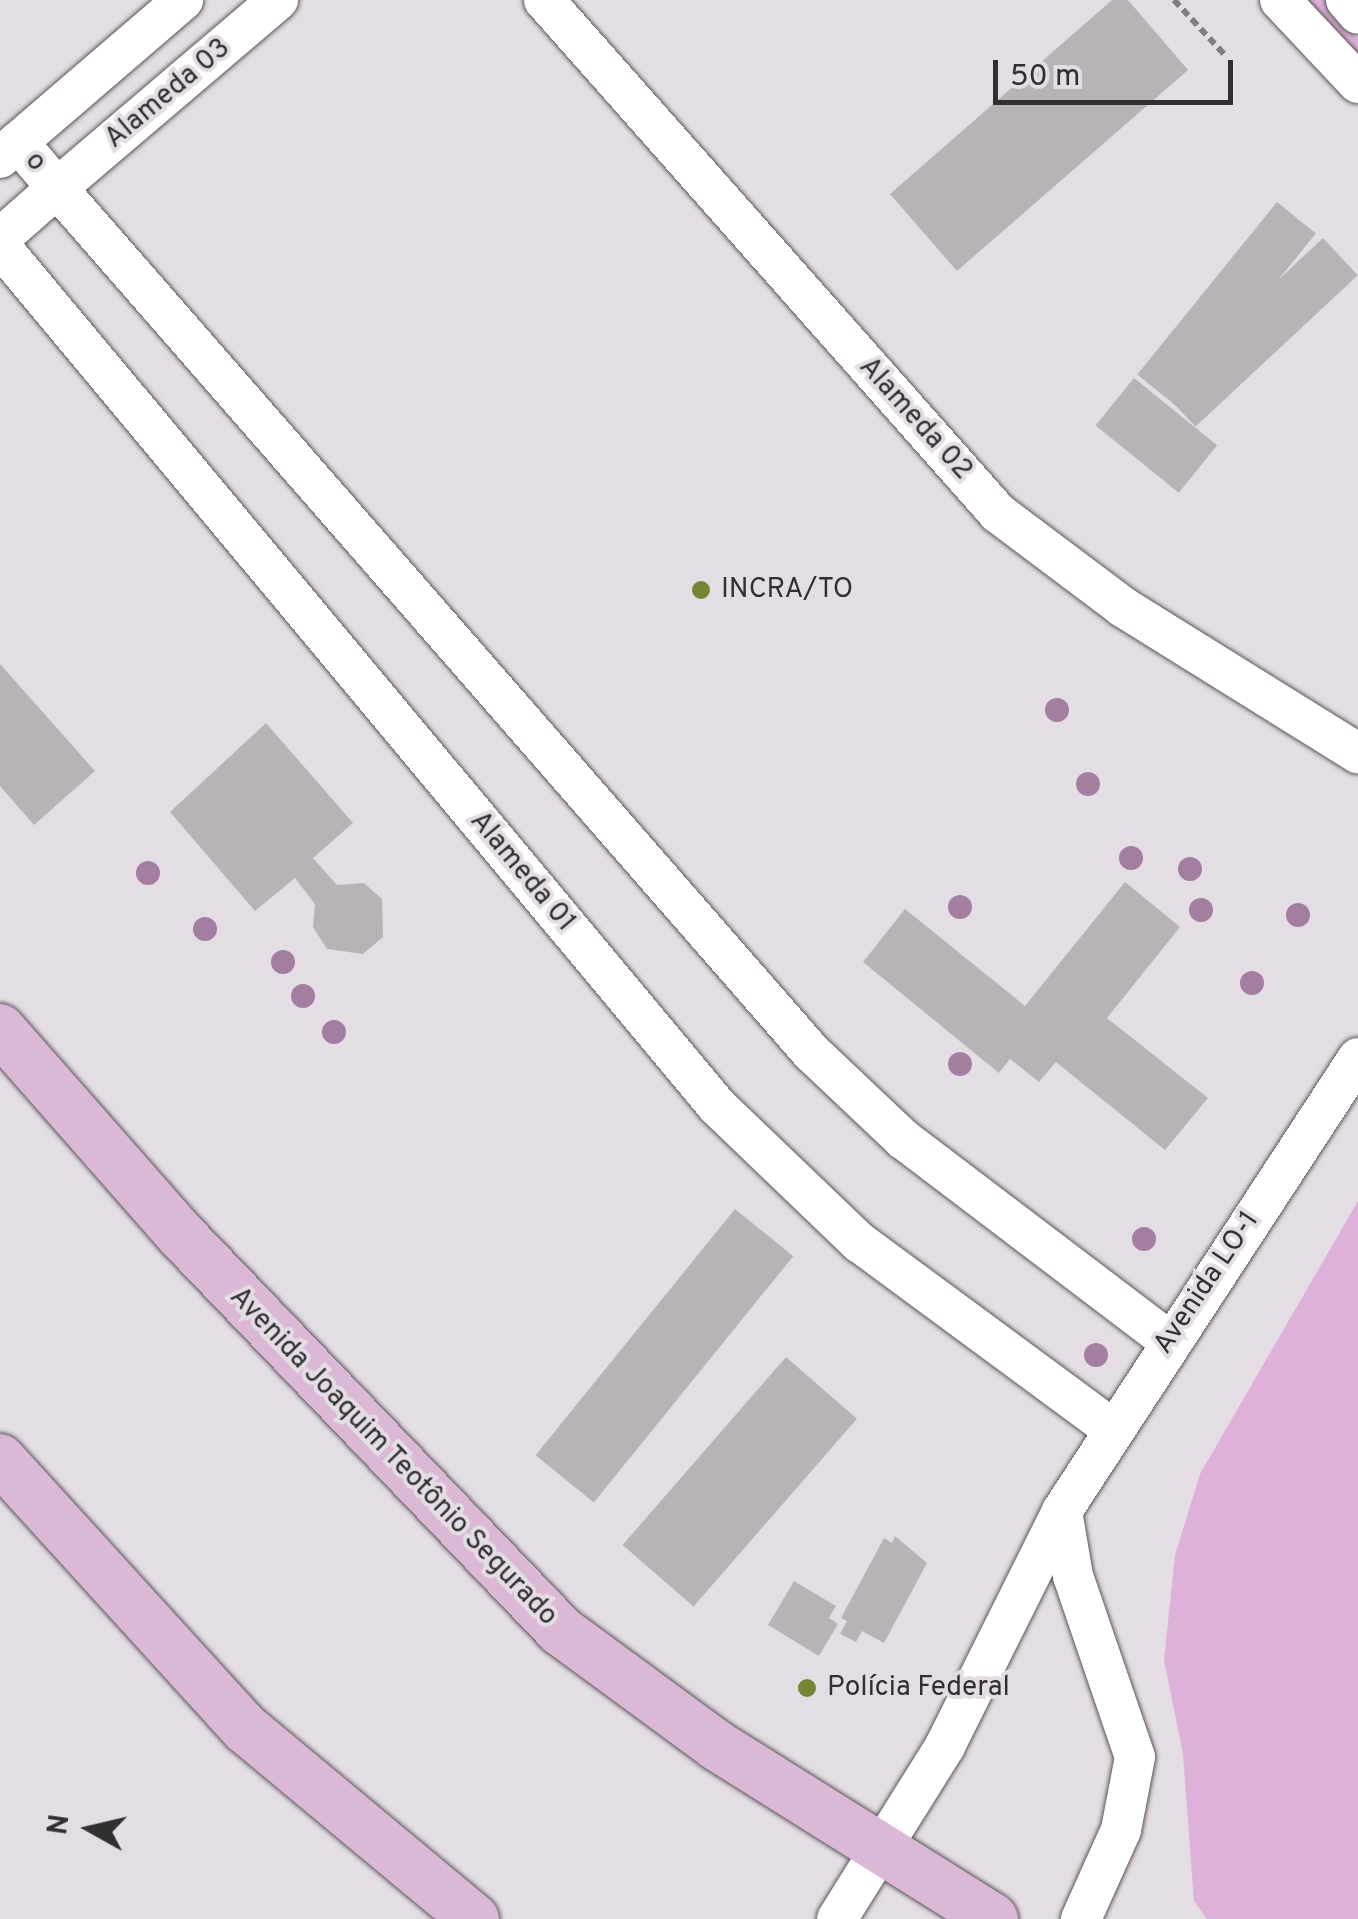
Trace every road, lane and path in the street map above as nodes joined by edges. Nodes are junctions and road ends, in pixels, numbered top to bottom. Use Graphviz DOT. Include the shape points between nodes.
graph roads {
  1 [pos="184,0"];
  2 [pos="278,0"];
  3 [pos="544,0"];
  4 [pos="1174,0"];
  5 [pos="1280,0"];
  6 [pos="1346,0"];
  7 [pos="1358,14"];
  8 [pos="1225,55"];
  9 [pos="1358,83"];
  10 [pos="9,150"];
  11 [pos="58,188"];
  12 [pos="0,238"];
  13 [pos="0,246"];
  14 [pos="1358,753"];
  15 [pos="0,1029"];
  16 [pos="1358,1058"];
  17 [pos="1168,1340"];
  18 [pos="1113,1429"];
  19 [pos="0,1459"];
  20 [pos="1062,1511"];
  21 [pos="877,1849"];
  22 [pos="474,1919"];
  23 [pos="837,1919"];
  24 [pos="993,1919"];
  25 [pos="1082,1919"];
  1 -- 10 [label="street"];
  2 -- 11 [label="street, Alameda 03"];
  3 -- 14 [label="street, Alameda 02" via="998,513 1123,607"];
  4 -- 8 [label="path"];
  5 -- 9 [label="street"];
  6 -- 7 [label="street"];
  10 -- 11 [label="street, o"];
  11 -- 12 [label="street, o"];
  11 -- 17 [label="street" via="810,1052 903,1138"];
  13 -- 18 [label="street, Alameda 01" via="717,1106 859,1242"];
  15 -- 21 [label="main road, Avenida Joaquim Teotônio Segurado" via="222,1279 561,1631 716,1745"];
  16 -- 17 [label="street, Avenida LO-1"];
  17 -- 18 [label="street, Avenida LO-1"];
  18 -- 20 [label="street, Avenida LO-1"];
  19 -- 22 [label="main road" via="246,1729"];
  20 -- 21 [label="street, Avenida LO-1" via="944,1746"];
  20 -- 25 [label="street" via="1073,1576 1135,1757 1121,1830"];
  21 -- 23 [label="street, Avenida LO-1"];
  21 -- 24 [label="main road, Avenida Joaquim Teotônio Segurado"];
}
